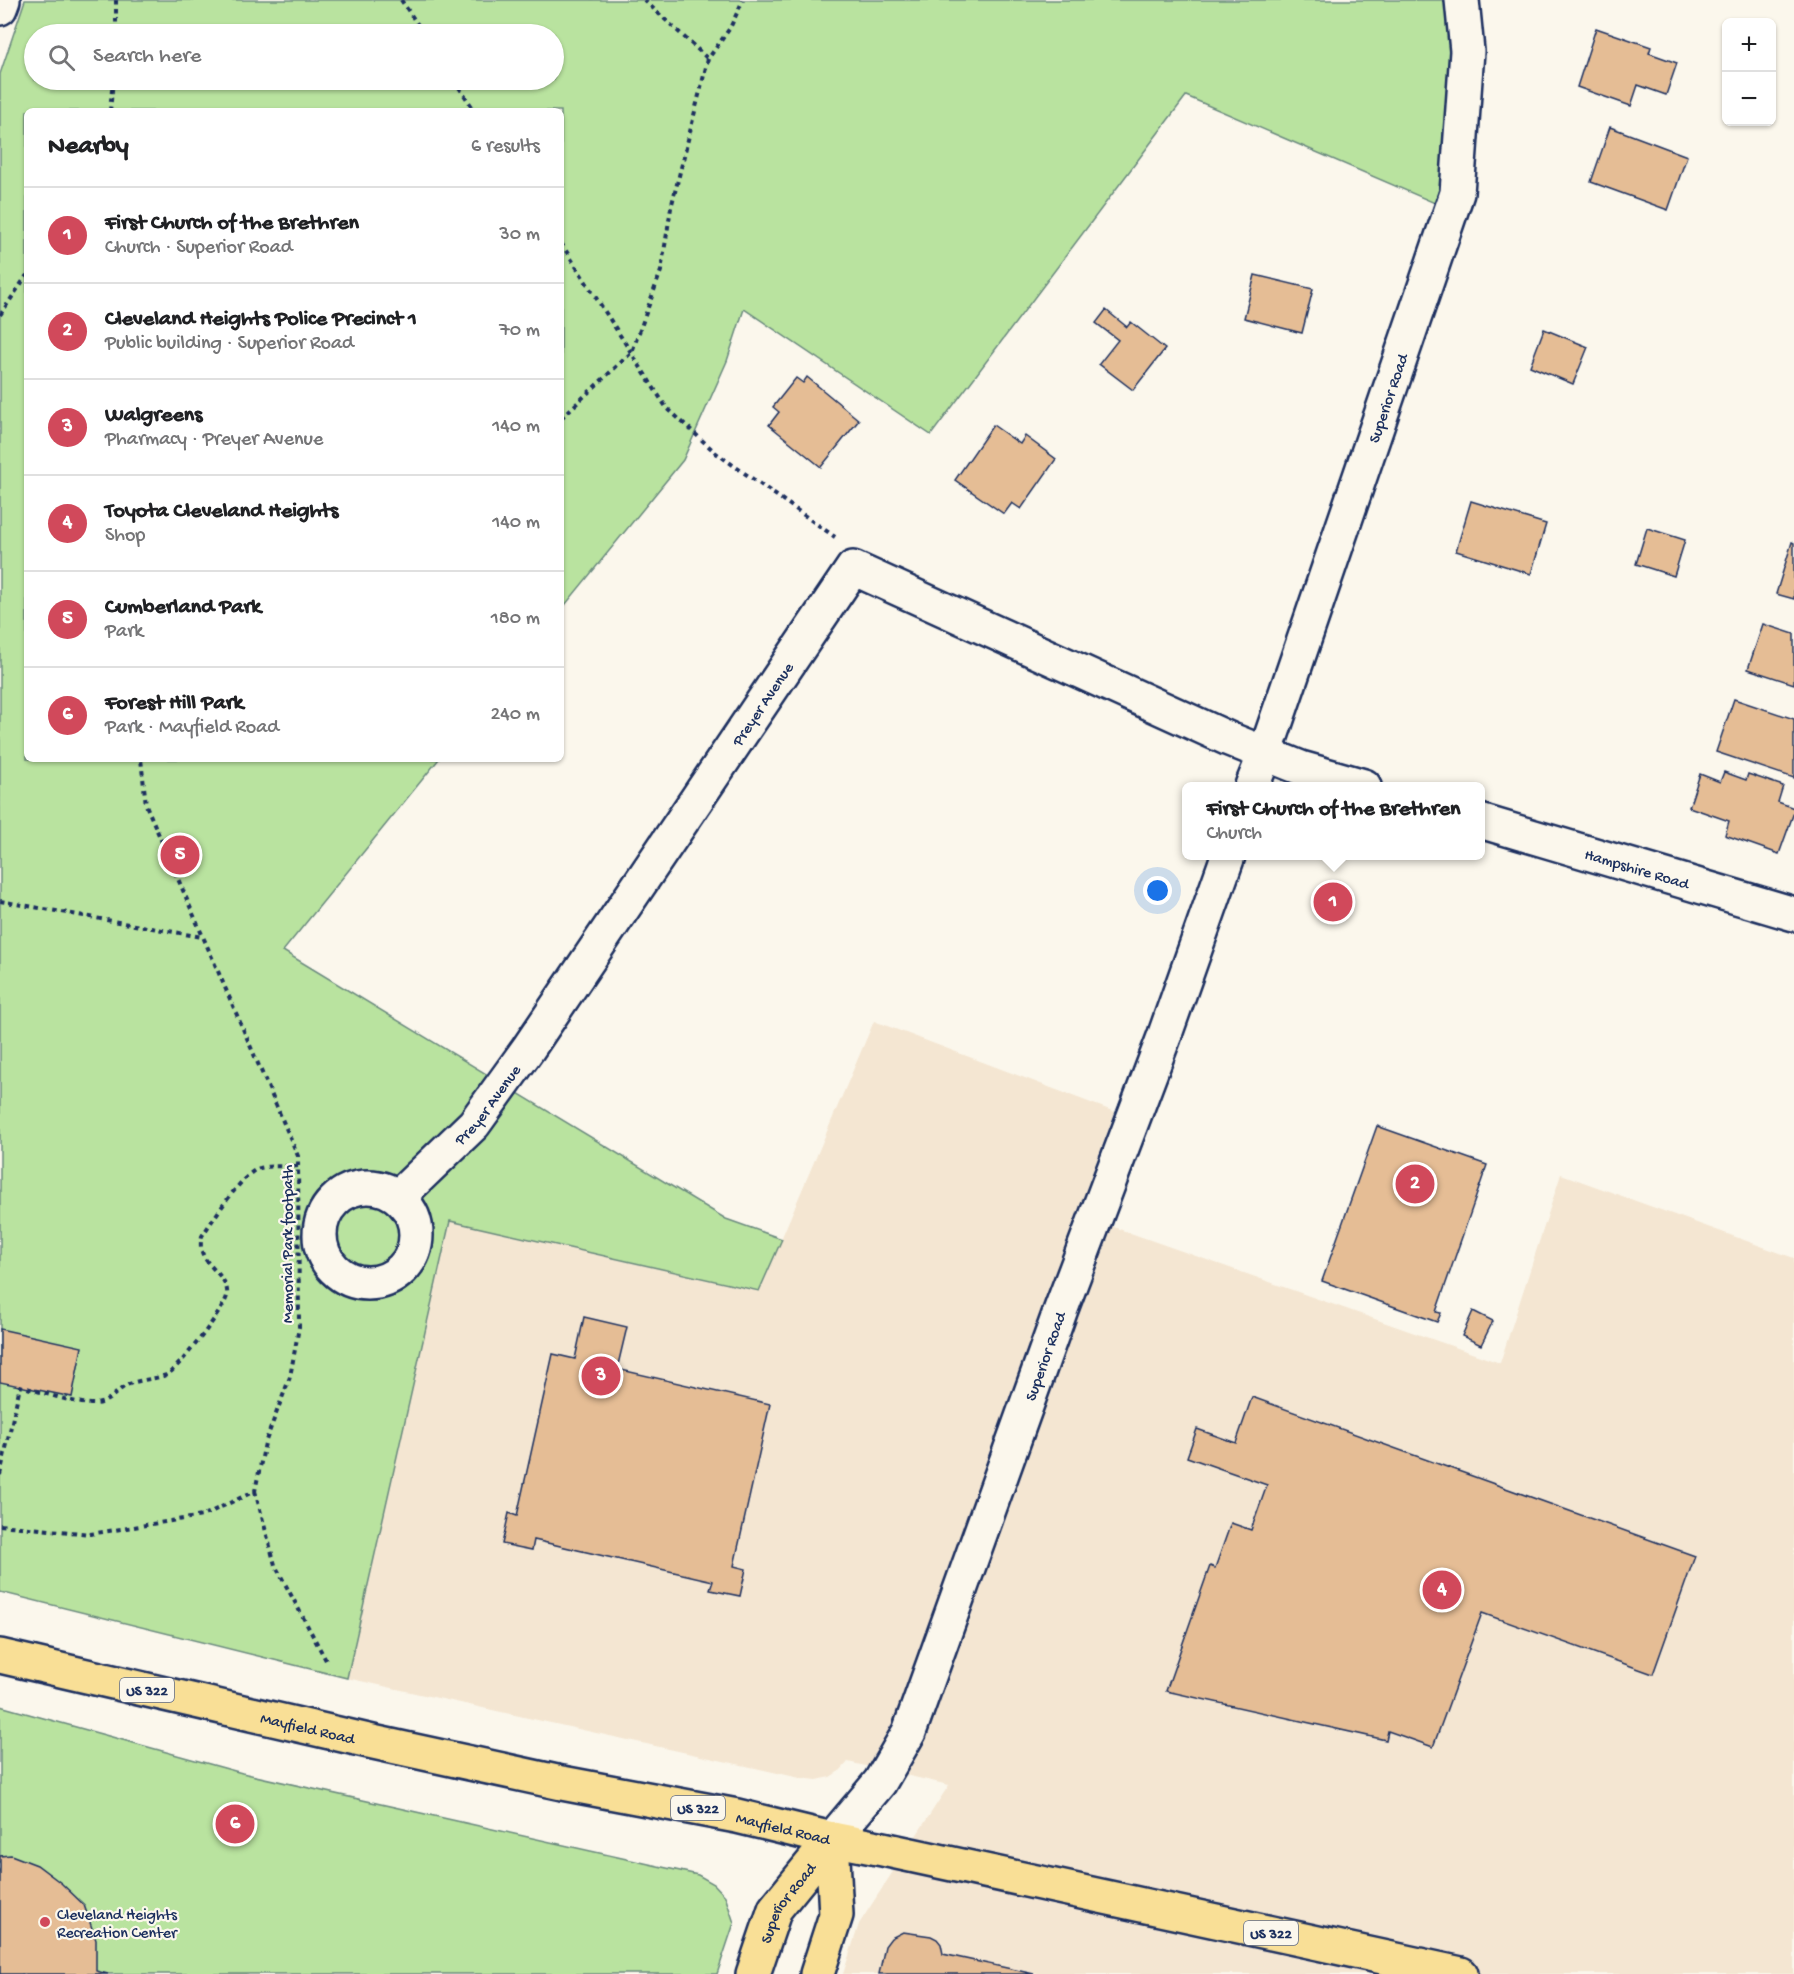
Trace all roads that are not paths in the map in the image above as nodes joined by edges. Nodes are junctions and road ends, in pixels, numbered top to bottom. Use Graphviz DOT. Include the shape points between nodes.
graph roads {
  1 [pos="3,0"];
  2 [pos="1462,0"];
  3 [pos="0,8"];
  4 [pos="1265,754"];
  5 [pos="1254,782"];
  6 [pos="1350,782"];
  7 [pos="1485,822"];
  8 [pos="1226,860"];
  9 [pos="1794,914"];
  10 [pos="398,1197"];
  11 [pos="0,1656"];
  12 [pos="832,1839"];
  13 [pos="753,1974"];
  14 [pos="817,1974"];
  15 [pos="1461,1974"];
  1 -- 3 [label="street"];
  2 -- 4 [label="street, Superior Road" via="1467,51 1457,193"];
  4 -- 5 [label="street, Superior Road"];
  4 -- 6 [label="street"];
  4 -- 10 [label="street, Preyer Avenue" via="853,568 501,1087 474,1124"];
  7 -- 9 [label="street, Hampshire Road"];
  8 -- 12 [label="street, Superior Road" via="909,1732 880,1782"];
  11 -- 12 [label="main road, Mayfield Road / US 322" via="374,1742"];
  12 -- 13 [label="main road, Superior Road" via="775,1910"];
  12 -- 14 [label="main road, Superior Road" via="836,1916"];
  12 -- 15 [label="main road, Mayfield Road / US 322"];
}
